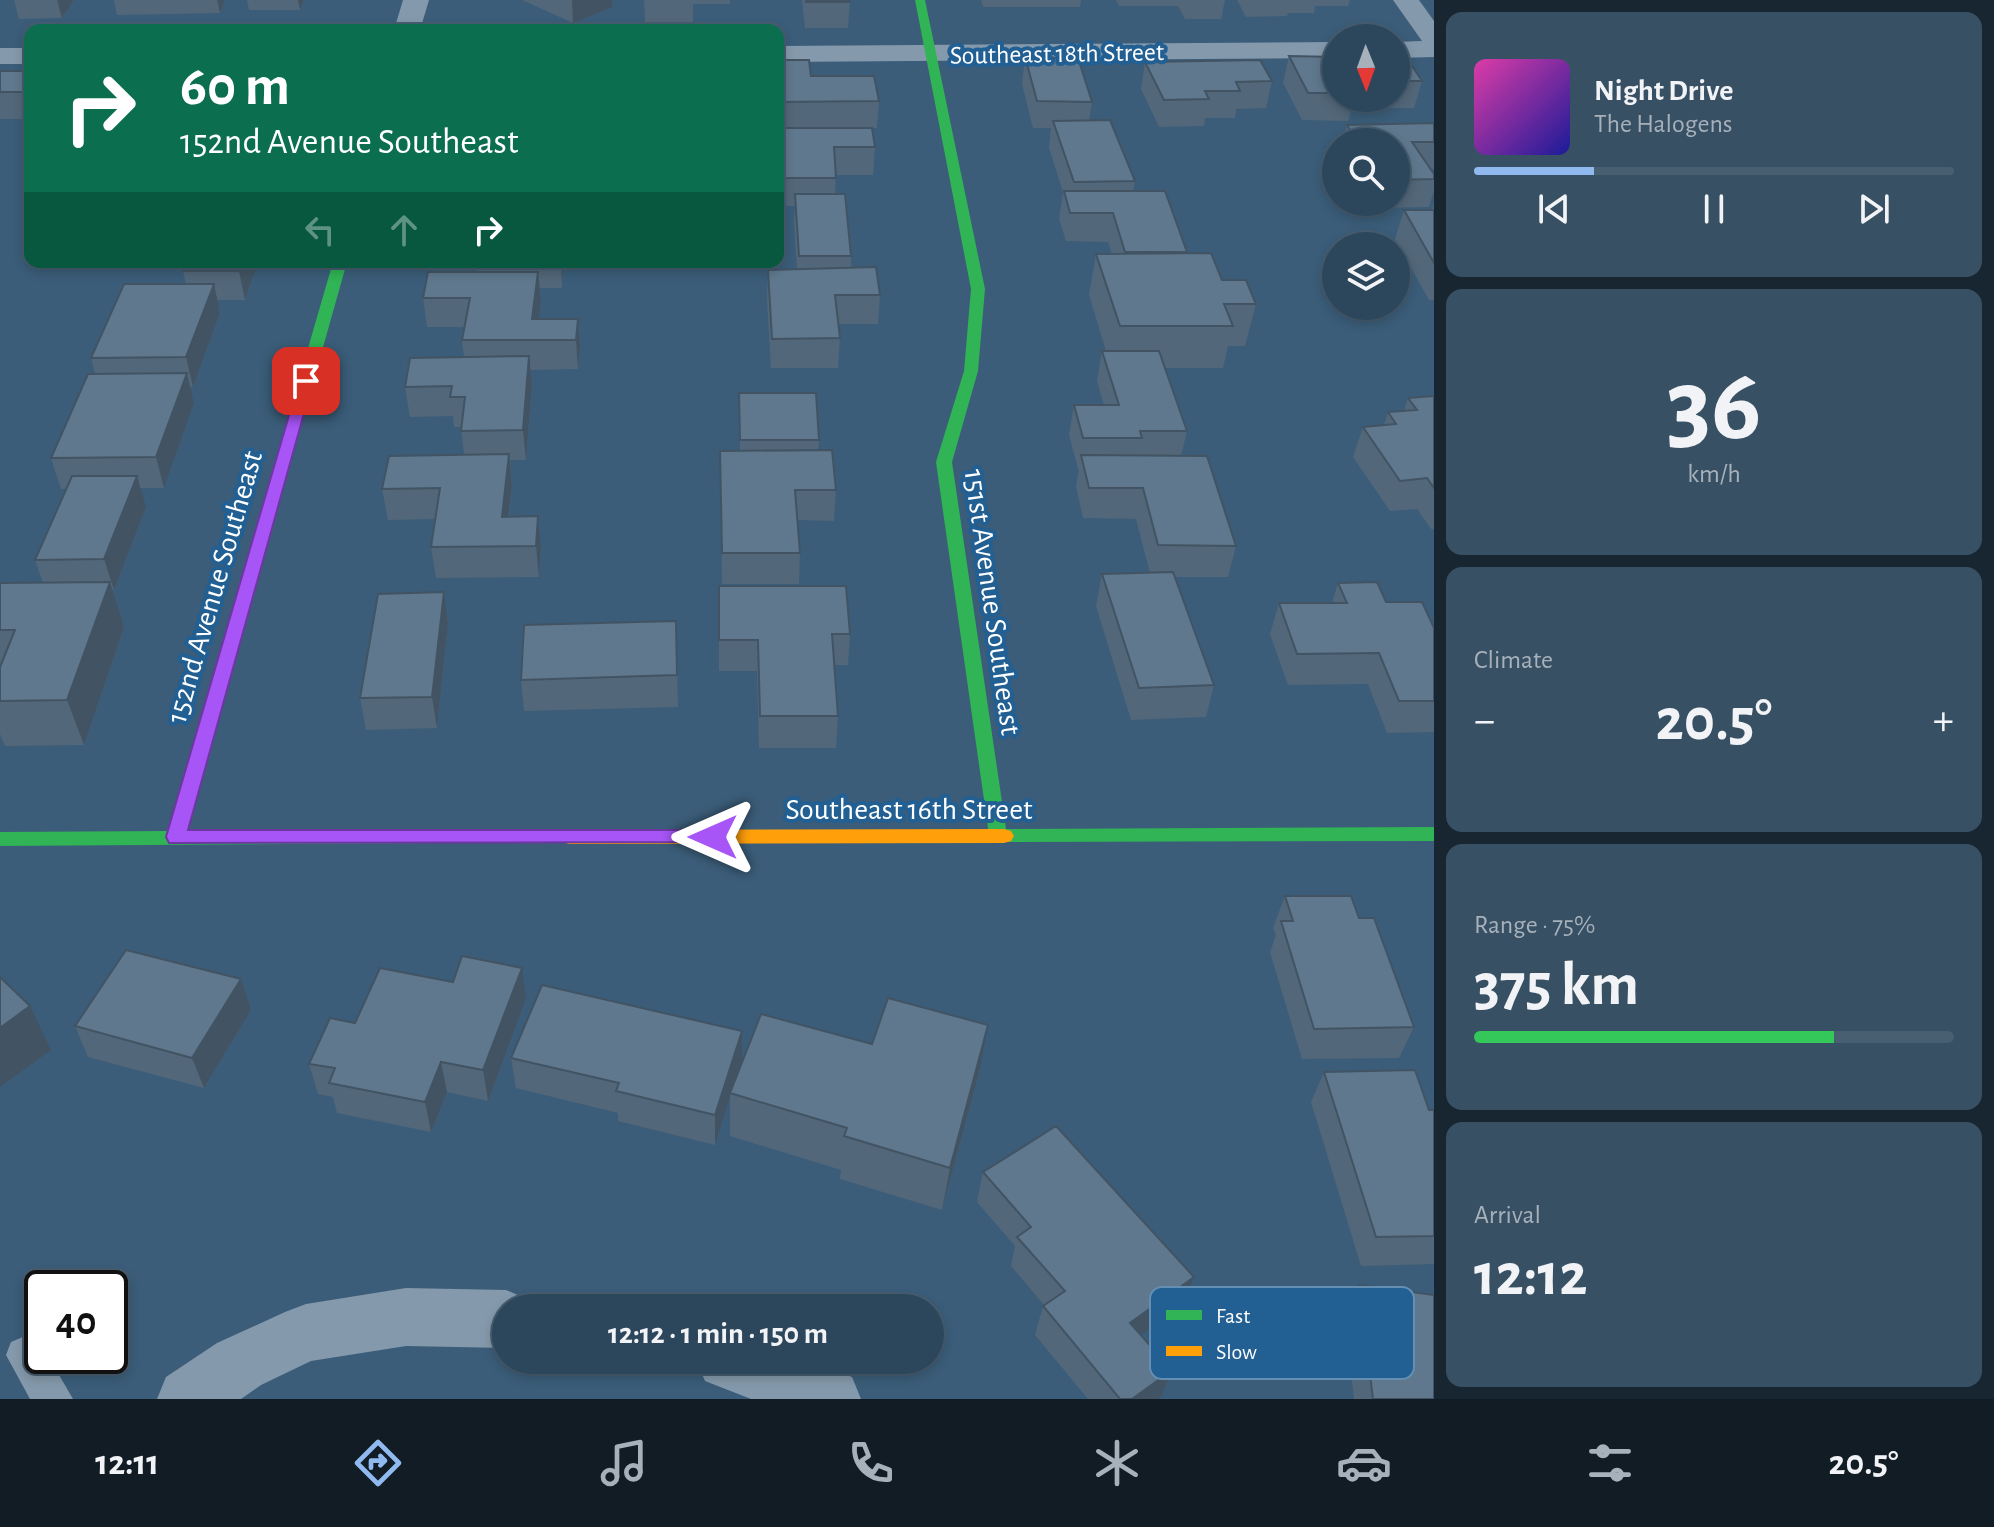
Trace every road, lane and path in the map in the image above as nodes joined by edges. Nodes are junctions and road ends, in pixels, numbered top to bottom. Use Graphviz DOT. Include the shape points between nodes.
graph roads {
  1 [pos="416,0"];
  2 [pos="920,0"];
  3 [pos="1406,0"];
  4 [pos="409,24"];
  5 [pos="1434,40"];
  6 [pos="1434,49"];
  7 [pos="1322,50"];
  8 [pos="1410,50"];
  9 [pos="784,54"];
  10 [pos="933,54"];
  11 [pos="0,56"];
  12 [pos="24,56"];
  13 [pos="338,268"];
  14 [pos="1434,834"];
  15 [pos="176,837"];
  16 [pos="997,837"];
  17 [pos="0,839"];
  18 [pos="492,1319"];
  19 [pos="37,1374"];
  20 [pos="764,1374"];
  21 [pos="53,1399"];
  22 [pos="188,1399"];
  23 [pos="830,1399"];
  1 -- 4 [label="street"];
  2 -- 10 [label="street, 151st Avenue Southeast"];
  3 -- 5 [label="street"];
  6 -- 8 [label="street"];
  7 -- 10 [label="street, Southeast 18th Street"];
  9 -- 10 [label="street, Southeast 18th Street"];
  10 -- 16 [label="street, 151st Avenue Southeast" via="978,289 978,333 968,384 944,462"];
  11 -- 12 [label="street"];
  13 -- 15 [label="street, 152nd Avenue Southeast"];
  14 -- 16 [label="street, Southeast 16th Street"];
  15 -- 16 [label="street, Southeast 16th Street"];
  15 -- 17 [label="street, Southeast 16th Street"];
  18 -- 22 [label="street" via="406,1317 306,1333 239,1364"];
  19 -- 21 [label="lane"];
  20 -- 23 [label="street"];
}
